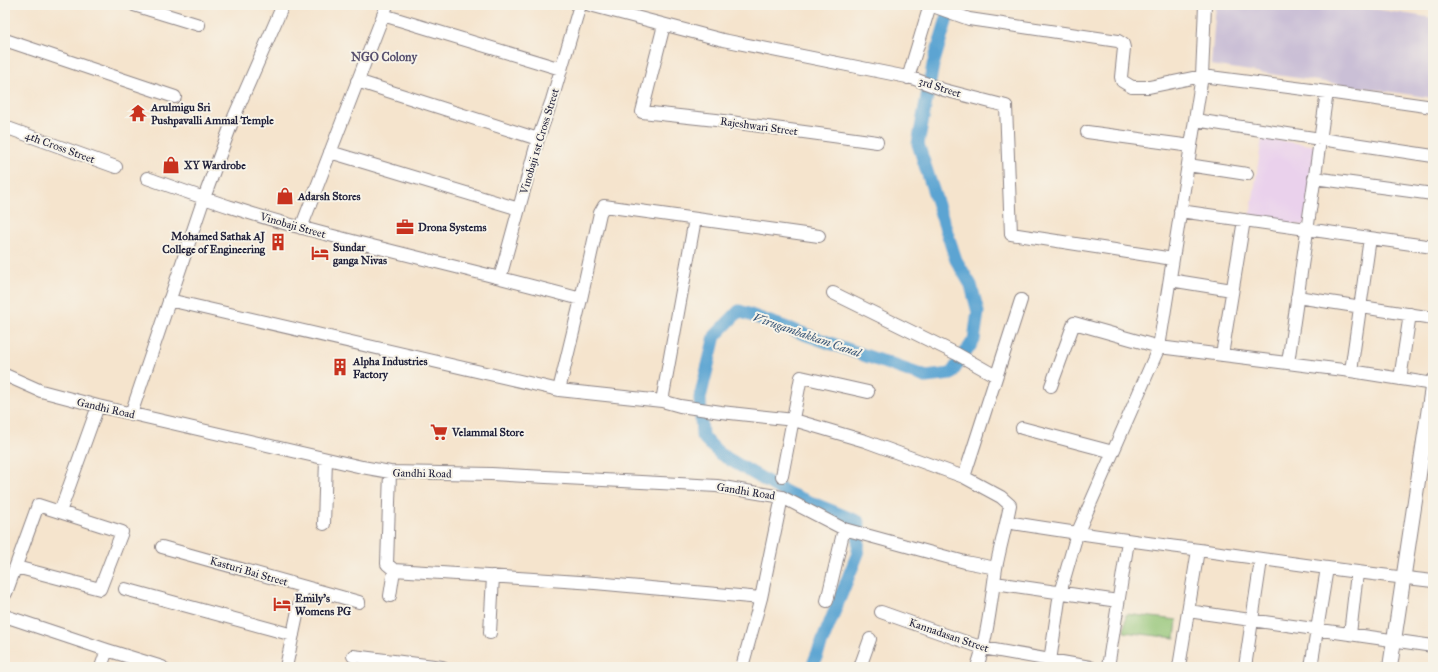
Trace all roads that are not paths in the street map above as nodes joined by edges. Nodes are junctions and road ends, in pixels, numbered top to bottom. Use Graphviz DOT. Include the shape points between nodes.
graph roads {
  1 [pos="134,5"];
  2 [pos="283,5"];
  3 [pos="580,5"];
  4 [pos="590,5"];
  5 [pos="1205,5"];
  6 [pos="933,6"];
  7 [pos="385,10"];
  8 [pos="199,24"];
  9 [pos="664,25"];
  10 [pos="5,40"];
  11 [pos="561,69"];
  12 [pos="1202,76"];
  13 [pos="910,78"];
  14 [pos="358,81"];
  15 [pos="1327,92"];
  16 [pos="176,97"];
  17 [pos="1433,107"];
  18 [pos="1195,120"];
  19 [pos="5,127"];
  20 [pos="1087,132"];
  21 [pos="538,139"];
  22 [pos="1320,139"];
  23 [pos="877,142"];
  24 [pos="1191,146"];
  25 [pos="330,152"];
  26 [pos="1433,156"];
  27 [pos="1188,165"];
  28 [pos="116,167"];
  29 [pos="1247,174"];
  30 [pos="147,178"];
  31 [pos="1314,178"];
  32 [pos="1433,194"];
  33 [pos="204,198"];
  34 [pos="519,209"];
  35 [pos="1180,211"];
  36 [pos="695,220"];
  37 [pos="1244,220"];
  38 [pos="301,228"];
  39 [pos="1307,230"];
  40 [pos="819,236"];
  41 [pos="1370,238"];
  42 [pos="1433,248"];
  43 [pos="1173,259"];
  44 [pos="500,278"];
  45 [pos="1170,280"];
  46 [pos="1232,290"];
  47 [pos="833,293"];
  48 [pos="1297,297"];
  49 [pos="169,300"];
  50 [pos="581,300"];
  51 [pos="1021,300"];
  52 [pos="1360,306"];
  53 [pos="1410,314"];
  54 [pos="1433,318"];
  55 [pos="1159,346"];
  56 [pos="1222,355"];
  57 [pos="1288,363"];
  58 [pos="1351,371"];
  59 [pos="5,375"];
  60 [pos="996,376"];
  61 [pos="1400,379"];
  62 [pos="1433,381"];
  63 [pos="1433,384"];
  64 [pos="1051,386"];
  65 [pos="558,390"];
  66 [pos="868,392"];
  67 [pos="662,401"];
  68 [pos="98,406"];
  69 [pos="131,414"];
  70 [pos="794,420"];
  71 [pos="1022,428"];
  72 [pos="1113,452"];
  73 [pos="326,459"];
  74 [pos="390,472"];
  75 [pos="782,476"];
  76 [pos="964,477"];
  77 [pos="782,497"];
  78 [pos="60,512"];
  79 [pos="1007,522"];
  80 [pos="324,524"];
  81 [pos="844,530"];
  82 [pos="1077,534"];
  83 [pos="1128,541"];
  84 [pos="162,547"];
  85 [pos="1198,550"];
  86 [pos="1261,560"];
  87 [pos="16,567"];
  88 [pos="996,568"];
  89 [pos="1327,568"];
  90 [pos="394,570"];
  91 [pos="1357,573"];
  92 [pos="493,576"];
  93 [pos="1404,578"];
  94 [pos="1433,581"];
  95 [pos="995,583"];
  96 [pos="303,587"];
  97 [pos="125,589"];
  98 [pos="6,592"];
  99 [pos="1060,593"];
  100 [pos="390,596"];
  101 [pos="761,598"];
  102 [pos="827,601"];
  103 [pos="1118,601"];
  104 [pos="359,602"];
  105 [pos="1188,611"];
  106 [pos="881,612"];
  107 [pos="5,616"];
  108 [pos="1253,620"];
  109 [pos="1316,629"];
  110 [pos="490,633"];
  111 [pos="1350,634"];
  112 [pos="292,635"];
  113 [pos="870,639"];
  114 [pos="1394,641"];
  115 [pos="1433,646"];
  116 [pos="983,648"];
  117 [pos="107,650"];
  118 [pos="353,656"];
  119 [pos="1050,661"];
  120 [pos="101,667"];
  121 [pos="162,667"];
  122 [pos="286,667"];
  123 [pos="442,667"];
  124 [pos="742,667"];
  125 [pos="860,667"];
  126 [pos="977,667"];
  127 [pos="1090,667"];
  128 [pos="1108,667"];
  129 [pos="1179,667"];
  130 [pos="1245,667"];
  131 [pos="1311,667"];
  132 [pos="1390,667"];
  1 -- 8 [label="street"];
  2 -- 33 [label="street" via="234,117"];
  3 -- 11 [label="street, Vinobaji 1st Cross Street"];
  4 -- 9 [label="street, 3rd Street"];
  5 -- 12 [label="street"];
  6 -- 12 [label="street" via="969,19 1118,41 1124,48 1122,82 1132,87 1149,87"];
  6 -- 13 [label="street"];
  7 -- 11 [label="street"];
  7 -- 14 [label="street"];
  9 -- 13 [label="street, 3rd Street" via="723,40"];
  9 -- 23 [label="street, Rajeshwari Street" via="642,112"];
  10 -- 16 [label="street"];
  11 -- 21 [label="street, Vinobaji 1st Cross Street"];
  12 -- 15 [label="street"];
  12 -- 18 [label="street"];
  13 -- 43 [label="street, 3rd Street" via="1006,106 1011,234"];
  14 -- 21 [label="street"];
  14 -- 25 [label="street"];
  15 -- 17 [label="street"];
  15 -- 22 [label="street"];
  18 -- 22 [label="street"];
  18 -- 24 [label="street"];
  19 -- 28 [label="street, 4th Cross Street"];
  20 -- 24 [label="street"];
  21 -- 34 [label="street, Vinobaji 1st Cross Street"];
  22 -- 26 [label="street"];
  22 -- 31 [label="street"];
  24 -- 27 [label="street"];
  25 -- 34 [label="street"];
  25 -- 38 [label="street"];
  27 -- 29 [label="street"];
  27 -- 35 [label="street"];
  30 -- 33 [label="street"];
  31 -- 32 [label="street"];
  31 -- 39 [label="street"];
  33 -- 38 [label="street, Vinobaji Street"];
  33 -- 49 [label="street"];
  34 -- 44 [label="street, Vinobaji 1st Cross Street"];
  35 -- 37 [label="street"];
  35 -- 43 [label="street"];
  36 -- 40 [label="street"];
  36 -- 50 [label="street" via="604,206 600,213"];
  36 -- 67 [label="street"];
  37 -- 39 [label="street"];
  37 -- 46 [label="street"];
  38 -- 44 [label="street, Vinobaji Street"];
  39 -- 41 [label="street"];
  39 -- 48 [label="street"];
  41 -- 42 [label="street"];
  41 -- 52 [label="street"];
  43 -- 45 [label="street"];
  44 -- 50 [label="street, Vinobaji Street"];
  45 -- 46 [label="street"];
  45 -- 55 [label="street"];
  46 -- 56 [label="street"];
  47 -- 60 [label="street"];
  48 -- 52 [label="street"];
  48 -- 57 [label="street"];
  49 -- 65 [label="street"];
  49 -- 69 [label="street"];
  50 -- 65 [label="street"];
  51 -- 60 [label="street"];
  52 -- 53 [label="street"];
  52 -- 58 [label="street"];
  53 -- 54 [label="street"];
  53 -- 61 [label="street"];
  55 -- 56 [label="street"];
  55 -- 64 [label="street" via="1074,323"];
  55 -- 72 [label="street"];
  56 -- 57 [label="street"];
  57 -- 58 [label="street"];
  58 -- 61 [label="street"];
  59 -- 68 [label="street, Gandhi Road" via="40,391"];
  60 -- 76 [label="street"];
  61 -- 63 [label="street"];
  62 -- 63 [label="street"];
  63 -- 93 [label="street"];
  65 -- 67 [label="street"];
  66 -- 70 [label="street" via="801,377"];
  67 -- 70 [label="street" via="721,412"];
  68 -- 69 [label="street, Gandhi Road"];
  68 -- 78 [label="street"];
  69 -- 73 [label="street, Gandhi Road"];
  70 -- 75 [label="street"];
  70 -- 76 [label="street" via="865,441"];
  71 -- 72 [label="street"];
  72 -- 82 [label="street"];
  73 -- 74 [label="street, Gandhi Road"];
  73 -- 80 [label="street"];
  74 -- 77 [label="street, Gandhi Road" via="491,474 717,486"];
  74 -- 90 [label="street" via="387,564"];
  76 -- 79 [label="street" via="1001,497 1010,505"];
  77 -- 81 [label="street, Gandhi Road"];
  77 -- 101 [label="street"];
  78 -- 87 [label="street" via="38,505"];
  78 -- 87 [label="street" via="122,532 100,589"];
  79 -- 82 [label="street"];
  79 -- 88 [label="street"];
  81 -- 88 [label="street, Gandhi Road"];
  81 -- 102 [label="street"];
  82 -- 83 [label="street"];
  82 -- 99 [label="street"];
  83 -- 85 [label="street"];
  83 -- 103 [label="street"];
  84 -- 96 [label="street, Kasturi Bai Street"];
  85 -- 86 [label="street"];
  85 -- 105 [label="street"];
  86 -- 89 [label="street"];
  86 -- 108 [label="street"];
  87 -- 98 [label="street"];
  88 -- 95 [label="street"];
  89 -- 91 [label="street"];
  89 -- 109 [label="street"];
  90 -- 92 [label="street"];
  90 -- 100 [label="street"];
  91 -- 93 [label="street"];
  91 -- 111 [label="street"];
  92 -- 101 [label="street"];
  92 -- 110 [label="street"];
  93 -- 94 [label="street"];
  93 -- 114 [label="street"];
  95 -- 99 [label="street"];
  95 -- 116 [label="street"];
  96 -- 104 [label="street, Kasturi Bai Street"];
  96 -- 112 [label="street"];
  97 -- 112 [label="street"];
  99 -- 103 [label="street"];
  99 -- 119 [label="street"];
  101 -- 124 [label="street"];
  103 -- 128 [label="street"];
  105 -- 108 [label="street"];
  105 -- 129 [label="street"];
  106 -- 116 [label="street, Kannadasan Street"];
  107 -- 117 [label="street"];
  108 -- 109 [label="street"];
  108 -- 130 [label="street"];
  109 -- 111 [label="street"];
  109 -- 131 [label="street"];
  111 -- 114 [label="street"];
  112 -- 122 [label="street"];
  113 -- 125 [label="street"];
  114 -- 115 [label="street"];
  114 -- 132 [label="street"];
  116 -- 119 [label="street, Kannadasan Street"];
  116 -- 126 [label="street"];
  117 -- 120 [label="street"];
  117 -- 121 [label="street"];
  118 -- 123 [label="street"];
  119 -- 127 [label="street, Kannadasan Street"];
}
